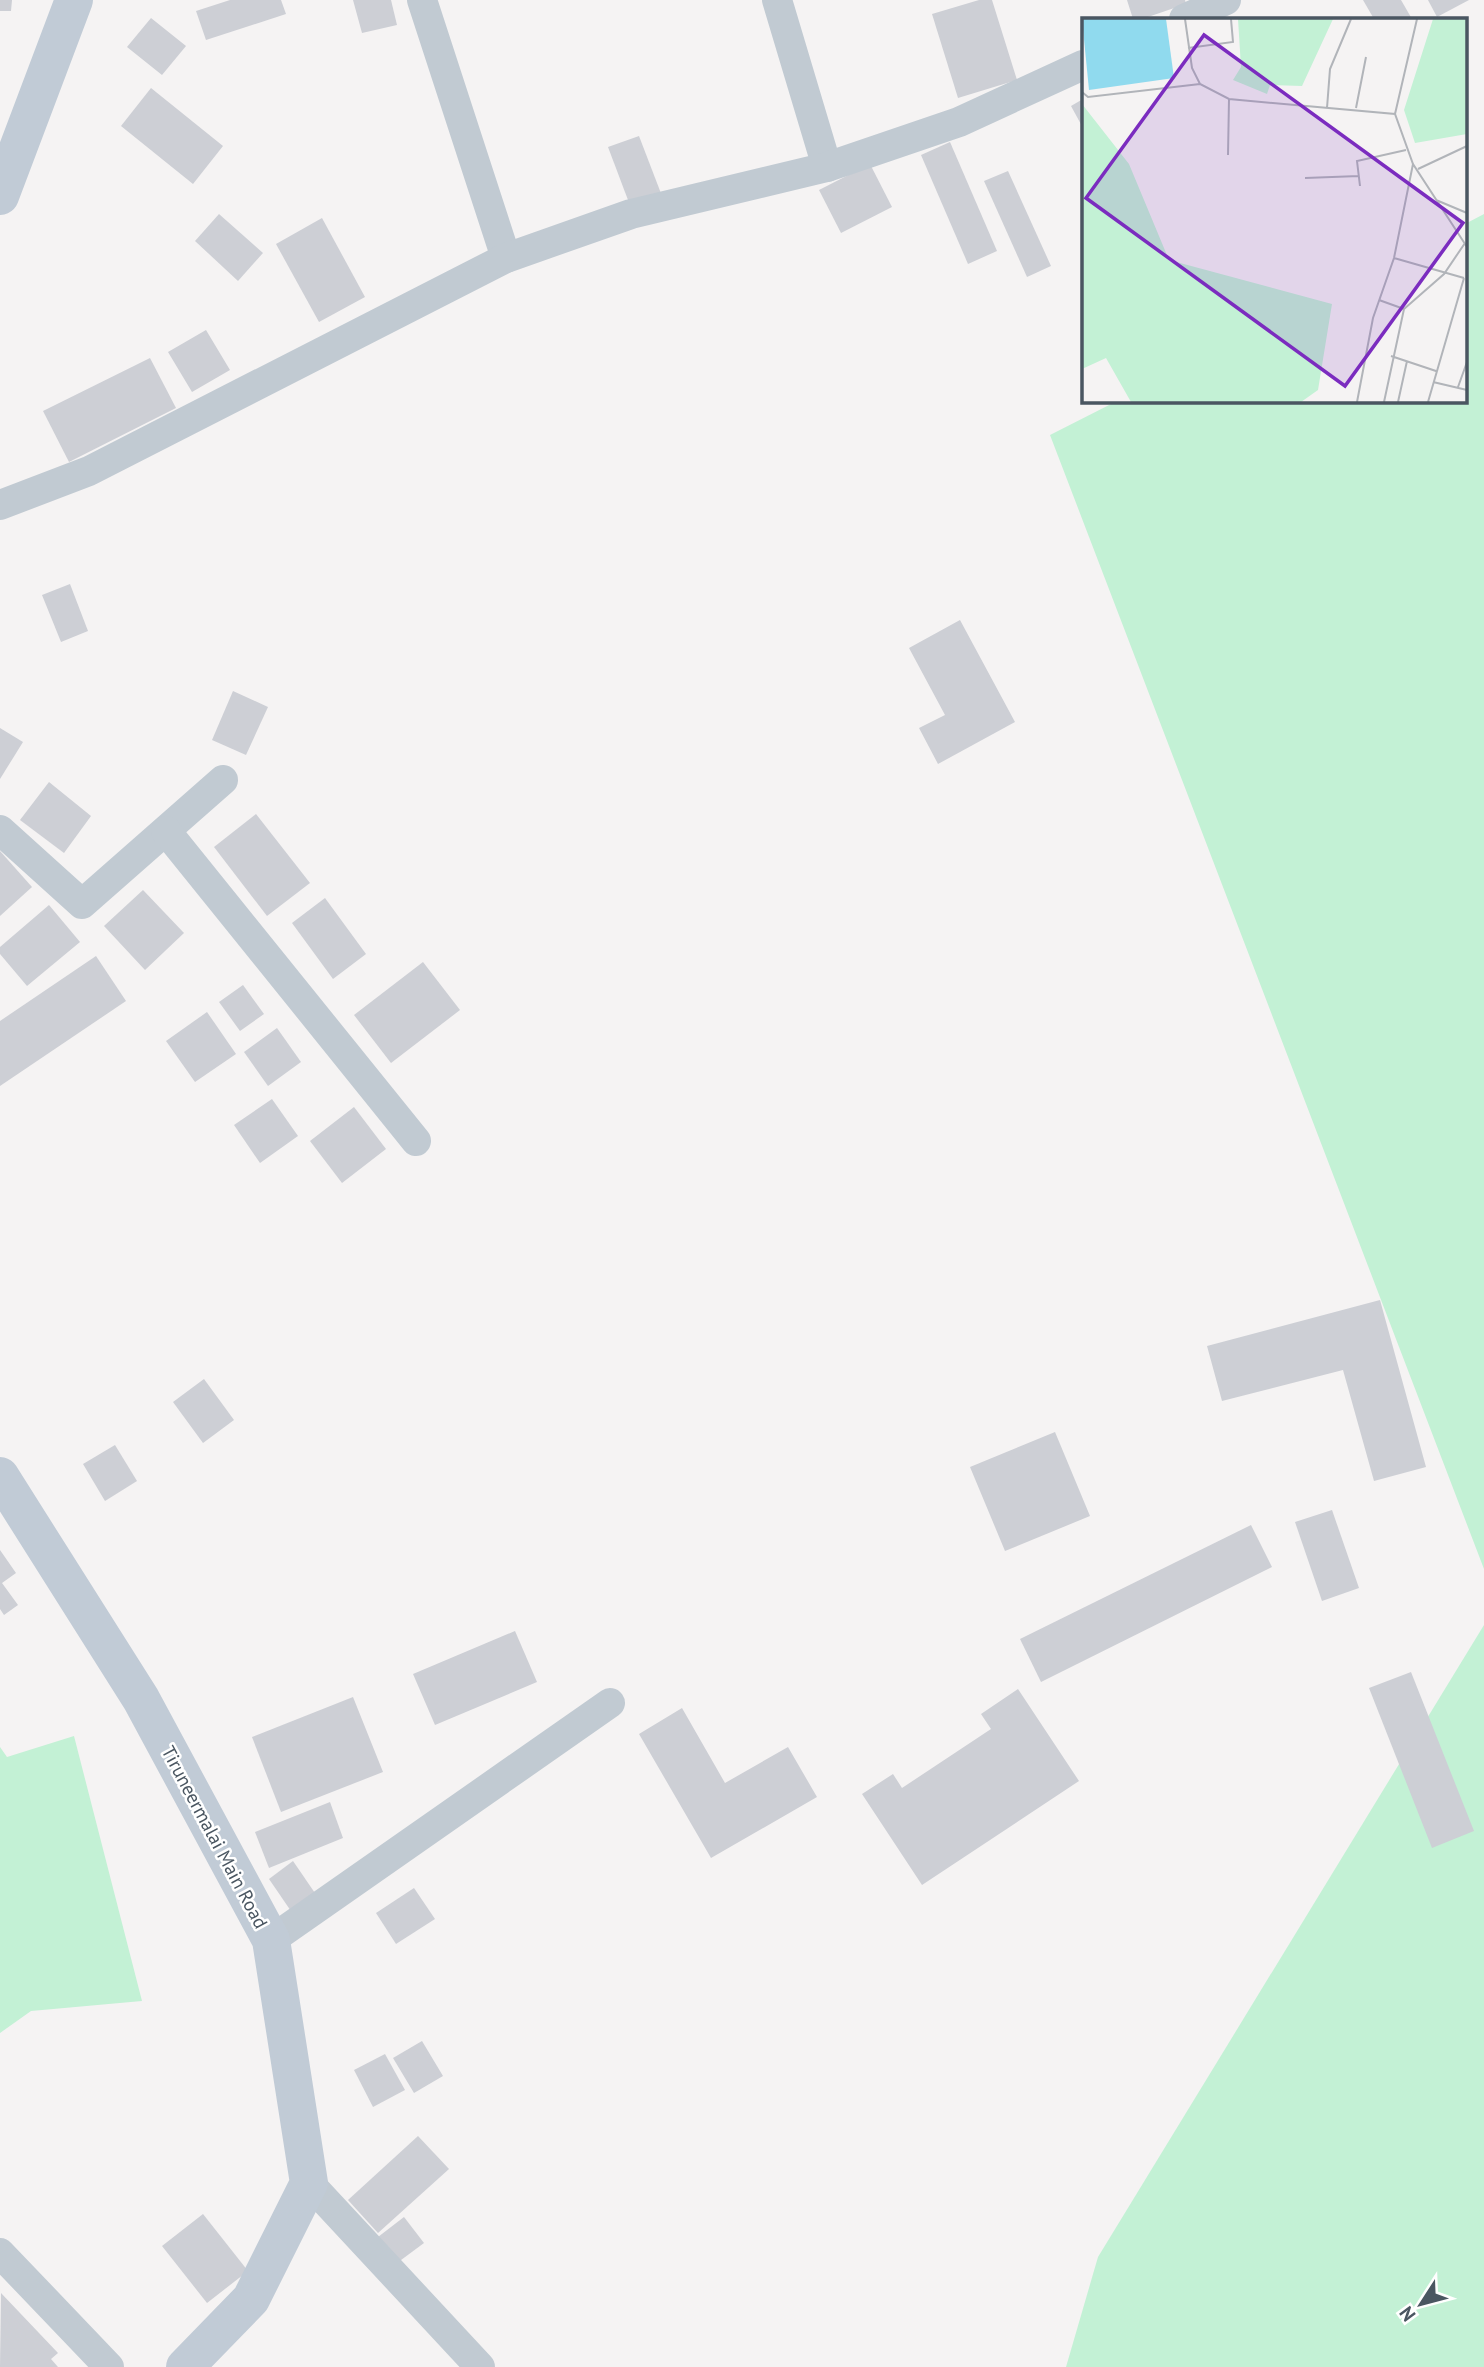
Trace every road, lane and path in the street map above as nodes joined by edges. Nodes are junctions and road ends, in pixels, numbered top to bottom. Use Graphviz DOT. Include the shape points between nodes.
graph roads {
  1 [pos="74,0"];
  2 [pos="422,0"];
  3 [pos="777,0"];
  4 [pos="1226,0"];
  5 [pos="1186,18"];
  6 [pos="1082,65"];
  7 [pos="827,167"];
  8 [pos="0,196"];
  9 [pos="506,258"];
  10 [pos="0,505"];
  11 [pos="223,780"];
  12 [pos="0,830"];
  13 [pos="166,831"];
  14 [pos="416,1142"];
  15 [pos="0,1476"];
  16 [pos="610,1703"];
  17 [pos="271,1940"];
  18 [pos="309,2183"];
  19 [pos="0,2253"];
  20 [pos="109,2367"];
  21 [pos="185,2367"];
  22 [pos="480,2367"];
  1 -- 8 [label="main road"];
  2 -- 9 [label="street"];
  3 -- 7 [label="street"];
  4 -- 5 [label="street"];
  6 -- 7 [label="street" via="959,122"];
  7 -- 9 [label="street" via="631,214"];
  9 -- 10 [label="street" via="89,471"];
  11 -- 13 [label="street"];
  12 -- 13 [label="street" via="82,904"];
  13 -- 14 [label="street"];
  15 -- 17 [label="main road, Tiruneermalai Main Road" via="141,1699"];
  16 -- 17 [label="street"];
  17 -- 18 [label="main road, Tiruneermalai Main Road"];
  18 -- 21 [label="main road" via="251,2299"];
  18 -- 22 [label="street"];
  19 -- 20 [label="street"];
}
